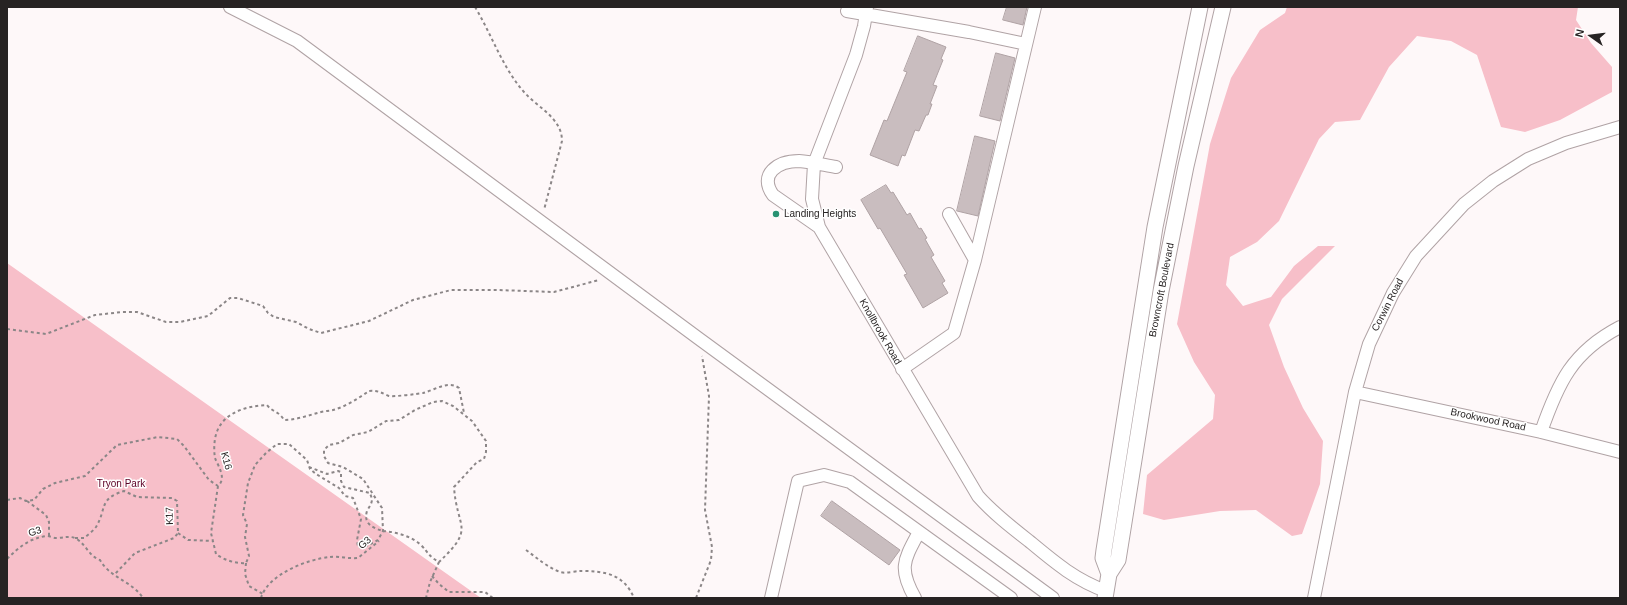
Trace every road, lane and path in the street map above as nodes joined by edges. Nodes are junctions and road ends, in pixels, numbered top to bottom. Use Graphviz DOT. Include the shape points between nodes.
graph roads {
  1 [pos="230,7"];
  2 [pos="475,7"];
  3 [pos="1035,7"];
  4 [pos="1200,7"];
  5 [pos="1223,7"];
  6 [pos="847,11"];
  7 [pos="867,11"];
  8 [pos="1026,44"];
  9 [pos="1620,127"];
  10 [pos="814,164"];
  11 [pos="836,167"];
  12 [pos="949,214"];
  13 [pos="544,224"];
  14 [pos="819,227"];
  15 [pos="975,260"];
  16 [pos="614,276"];
  17 [pos="1620,327"];
  18 [pos="7,329"];
  19 [pos="698,338"];
  20 [pos="902,369"];
  21 [pos="1355,392"];
  22 [pos="464,414"];
  23 [pos="1541,432"];
  24 [pos="1620,452"];
  25 [pos="1117,462"];
  26 [pos="1133,465"];
  27 [pos="310,467"];
  28 [pos="218,486"];
  29 [pos="7,500"];
  30 [pos="26,501"];
  31 [pos="383,531"];
  32 [pos="919,532"];
  33 [pos="178,533"];
  34 [pos="49,536"];
  35 [pos="75,538"];
  36 [pos="212,541"];
  37 [pos="526,550"];
  38 [pos="7,559"];
  39 [pos="439,562"];
  40 [pos="246,563"];
  41 [pos="1108,574"];
  42 [pos="114,575"];
  43 [pos="432,576"];
  44 [pos="262,594"];
  45 [pos="1105,594"];
  46 [pos="143,598"];
  47 [pos="262,598"];
  48 [pos="426,598"];
  49 [pos="493,598"];
  50 [pos="634,598"];
  51 [pos="696,598"];
  52 [pos="770,598"];
  53 [pos="915,598"];
  54 [pos="1012,598"];
  55 [pos="1053,598"];
  56 [pos="1314,598"];
  1 -- 13 [label="street" via="297,41"];
  2 -- 13 [label="path" via="516,82 554,120 562,132 562,141 543,214"];
  3 -- 8 [label="street"];
  4 -- 25 [label="main road, Browncroft Boulevard" via="1157,221"];
  5 -- 26 [label="main road, Browncroft Boulevard" via="1178,206 1154,332"];
  6 -- 7 [label="street"];
  7 -- 8 [label="street"];
  7 -- 10 [label="street, Knollbrook Road" via="856,55"];
  8 -- 15 [label="street"];
  9 -- 21 [label="street, Corwin Road" via="1566,143 1528,159 1493,181 1440,228 1416,256 1393,293 1369,344"];
  10 -- 11 [label="street"];
  10 -- 14 [label="street, Knollbrook Road" via="812,199"];
  10 -- 14 [label="street" via="790,162 772,170 767,182 774,195"];
  12 -- 15 [label="street"];
  13 -- 16 [label="street"];
  14 -- 20 [label="street, Knollbrook Road"];
  15 -- 20 [label="street" via="954,333"];
  16 -- 18 [label="path" via="554,292 444,292 413,300 369,321 320,333 296,322 274,317 263,306 238,298 230,298 208,316 180,322 166,322 137,312 122,312 96,316 46,334"];
  16 -- 19 [label="street"];
  17 -- 23 [label="street" via="1590,345 1570,368 1552,401"];
  19 -- 51 [label="path" via="709,396 704,510 712,547 711,560"];
  19 -- 55 [label="street"];
  20 -- 45 [label="street, Knollbrook Road" via="970,485 984,503 1067,572"];
  21 -- 23 [label="street, Brookwood Road"];
  21 -- 56 [label="street, Corwin Road"];
  22 -- 28 [label="path, K16 / K16" via="459,388 444,385 423,393 397,397 369,390 334,410 289,420 284,420 280,412 267,405 253,405 231,415 217,432 215,458 221,468 222,478"];
  22 -- 31 [label="path" via="442,401 433,402 399,420 378,424 372,430 353,435 324,450 328,462 362,479 378,499 384,516"];
  22 -- 39 [label="path" via="481,432 486,441 486,452 484,459 477,462 454,487 463,528 460,540"];
  23 -- 24 [label="street, Brookwood Road"];
  25 -- 26 [label="street"];
  25 -- 41 [label="main road, Browncroft Boulevard" via="1103,558"];
  26 -- 41 [label="main road, Browncroft Boulevard" via="1118,560"];
  27 -- 31 [label="path" via="327,474 341,472 344,487 370,493 372,499 366,515 368,523 372,528"];
  27 -- 31 [label="path" via="316,474 339,488 345,496 353,498 361,519 358,547 364,548 378,540"];
  27 -- 40 [label="path" via="307,460 289,444 277,444 256,465 244,500 243,515 247,524 245,537 249,556"];
  28 -- 30 [label="path" via="209,480 176,439 158,437 117,444 85,476 55,483 43,489 34,500"];
  28 -- 36 [label="path"];
  29 -- 30 [label="path" via="20,498"];
  30 -- 34 [label="path" via="46,515"];
  31 -- 39 [label="path" via="409,537 421,545 429,557"];
  31 -- 44 [label="path, G3 / G3" via="379,542 363,556 317,559 294,566 270,584"];
  32 -- 52 [label="street" via="850,482 824,475 798,481"];
  32 -- 53 [label="street" via="903,570"];
  32 -- 54 [label="street"];
  33 -- 35 [label="path, K17 / K17" via="177,501 172,498 136,497 124,491 112,495 107,500 96,527 84,538"];
  33 -- 36 [label="path" via="188,540"];
  33 -- 42 [label="path, K17 / K17" via="174,538 159,545 135,553"];
  34 -- 35 [label="path, G3 / G3"];
  34 -- 38 [label="path, G3 / G3" via="28,541"];
  35 -- 42 [label="path" via="83,543 93,557 100,560 105,570"];
  36 -- 40 [label="path" via="216,554 222,558"];
  37 -- 50 [label="path" via="561,572 597,572 617,576 630,587"];
  39 -- 43 [label="path"];
  40 -- 44 [label="path" via="245,574 249,586"];
  41 -- 45 [label="main road, Browncroft Boulevard"];
  42 -- 46 [label="path" via="136,588"];
  43 -- 48 [label="path"];
  43 -- 49 [label="path" via="449,592 485,592"];
  44 -- 47 [label="path"];
}
